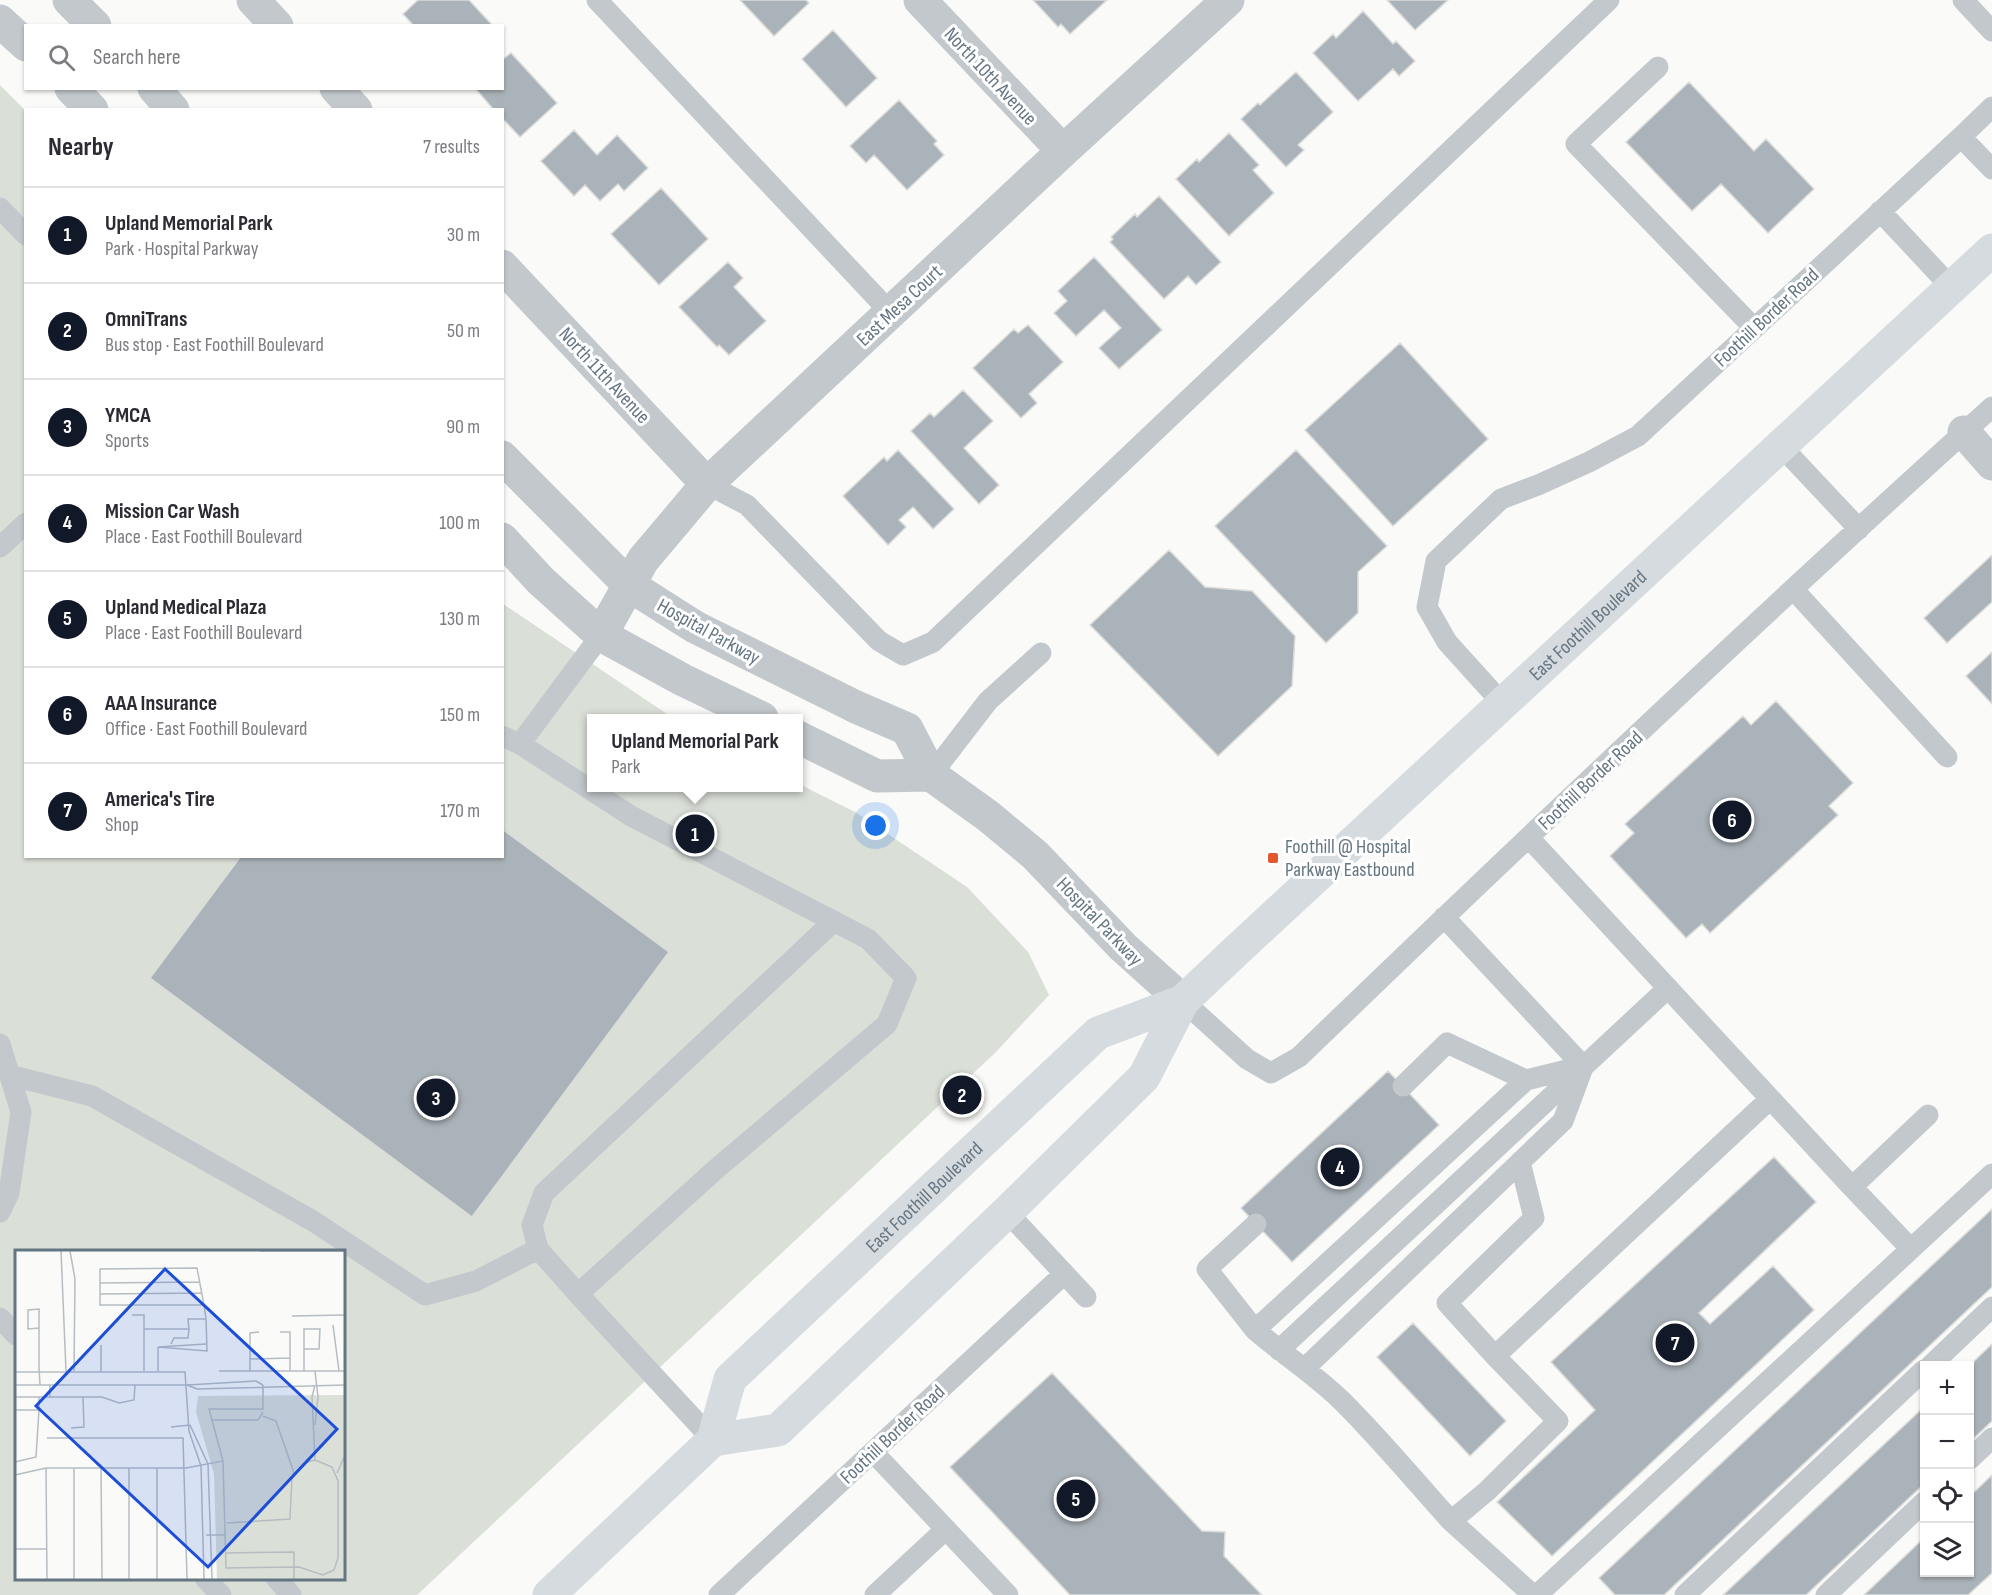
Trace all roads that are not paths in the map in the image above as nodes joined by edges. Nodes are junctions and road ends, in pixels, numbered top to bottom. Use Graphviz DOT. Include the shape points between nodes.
graph roads {
  1 [pos="69,0"];
  2 [pos="254,0"];
  3 [pos="597,0"];
  4 [pos="920,0"];
  5 [pos="1228,0"];
  6 [pos="1609,0"];
  7 [pos="1963,0"];
  8 [pos="0,21"];
  9 [pos="93,24"];
  10 [pos="275,24"];
  11 [pos="1992,31"];
  12 [pos="24,43"];
  13 [pos="1658,67"];
  14 [pos="73,90"];
  15 [pos="156,90"];
  16 [pos="338,90"];
  17 [pos="1992,107"];
  18 [pos="90,108"];
  19 [pos="171,108"];
  20 [pos="354,108"];
  21 [pos="1961,136"];
  22 [pos="1063,151"];
  23 [pos="1992,170"];
  24 [pos="0,208"];
  25 [pos="1880,211"];
  26 [pos="24,233"];
  27 [pos="1992,250"];
  28 [pos="504,268"];
  29 [pos="1952,288"];
  30 [pos="891,313"];
  31 [pos="1754,328"];
  32 [pos="1992,407"];
  33 [pos="1964,432"];
  34 [pos="1781,446"];
  35 [pos="504,460"];
  36 [pos="1992,464"];
  37 [pos="707,484"];
  38 [pos="24,525"];
  39 [pos="1859,529"];
  40 [pos="504,541"];
  41 [pos="0,547"];
  42 [pos="628,585"];
  43 [pos="1793,589"];
  44 [pos="601,635"];
  45 [pos="1041,653"];
  46 [pos="1503,704"];
  47 [pos="754,714"];
  48 [pos="803,739"];
  49 [pos="512,740"];
  50 [pos="1947,757"];
  51 [pos="931,775"];
  52 [pos="587,788"];
  53 [pos="593,792"];
  54 [pos="1529,838"];
  55 [pos="1444,917"];
  56 [pos="834,921"];
  57 [pos="1668,987"];
  58 [pos="1183,1001"];
  59 [pos="0,1044"];
  60 [pos="1583,1066"];
  61 [pos="9,1075"];
  62 [pos="1526,1080"];
  63 [pos="1403,1086"];
  64 [pos="1770,1099"];
  65 [pos="1928,1114"];
  66 [pos="1520,1162"];
  67 [pos="1992,1174"];
  68 [pos="1852,1187"];
  69 [pos="0,1212"];
  70 [pos="1006,1212"];
  71 [pos="1256,1224"];
  72 [pos="538,1249"];
  73 [pos="1911,1249"];
  74 [pos="1064,1274"];
  75 [pos="578,1294"];
  76 [pos="1086,1297"];
  77 [pos="1992,1307"];
  78 [pos="0,1318"];
  79 [pos="1255,1330"];
  80 [pos="15,1334"];
  81 [pos="1279,1350"];
  82 [pos="1495,1356"];
  83 [pos="1934,1361"];
  84 [pos="1305,1368"];
  85 [pos="1920,1374"];
  86 [pos="1992,1438"];
  87 [pos="713,1440"];
  88 [pos="873,1452"];
  89 [pos="1974,1455"];
  90 [pos="1920,1506"];
  91 [pos="1451,1521"];
  92 [pos="946,1529"];
  93 [pos="207,1580"];
  94 [pos="278,1580"];
  95 [pos="221,1595"];
  96 [pos="291,1595"];
  97 [pos="549,1595"];
  98 [pos="719,1595"];
  99 [pos="875,1595"];
  100 [pos="1008,1595"];
  101 [pos="1535,1595"];
  102 [pos="1685,1595"];
  103 [pos="1826,1595"];
  1 -- 9 [label="street"];
  2 -- 10 [label="street"];
  3 -- 30 [label="lane"];
  4 -- 22 [label="street, North 10th Avenue"];
  5 -- 22 [label="street, East Mesa Court"];
  6 -- 37 [label="lane" via="933,642 903,656 879,641 747,505"];
  7 -- 11 [label="lane"];
  8 -- 12 [label="street"];
  13 -- 31 [label="lane" via="1576,144"];
  14 -- 18 [label="street"];
  15 -- 19 [label="street"];
  16 -- 20 [label="street"];
  17 -- 21 [label="lane, Foothill Border Road"];
  21 -- 23 [label="lane"];
  21 -- 25 [label="lane, Foothill Border Road"];
  22 -- 30 [label="street, East Mesa Court"];
  24 -- 26 [label="lane"];
  25 -- 29 [label="lane"];
  25 -- 31 [label="lane, Foothill Border Road"];
  27 -- 29 [label="main road, East Foothill Boulevard"];
  28 -- 37 [label="street, North 11th Avenue"];
  29 -- 34 [label="main road, East Foothill Boulevard"];
  30 -- 37 [label="street, East Mesa Court"];
  31 -- 46 [label="lane, Foothill Border Road" via="1638,436 1589,462 1501,499 1436,561 1427,607 1447,642"];
  32 -- 33 [label="lane, Foothill Border Road"];
  33 -- 36 [label="street"];
  33 -- 39 [label="lane, Foothill Border Road"];
  34 -- 39 [label="lane"];
  34 -- 46 [label="main road, East Foothill Boulevard"];
  35 -- 42 [label="street, Hospital Parkway"];
  37 -- 42 [label="street, East Mesa Court" via="643,560"];
  38 -- 41 [label="lane"];
  39 -- 43 [label="lane, Foothill Border Road"];
  40 -- 44 [label="street"];
  42 -- 44 [label="street, East Mesa Court"];
  42 -- 51 [label="street, Hospital Parkway" via="695,627 907,729"];
  43 -- 50 [label="lane"];
  43 -- 54 [label="lane, Foothill Border Road"];
  44 -- 47 [label="street"];
  44 -- 49 [label="lane"];
  45 -- 51 [label="lane" via="988,701"];
  46 -- 58 [label="main road, East Foothill Boulevard"];
  48 -- 51 [label="street" via="878,776"];
  49 -- 52 [label="lane"];
  51 -- 58 [label="street, Hospital Parkway" via="1035,855 1123,947"];
  53 -- 56 [label="lane" via="631,816"];
  54 -- 55 [label="lane, Foothill Border Road"];
  54 -- 57 [label="lane"];
  55 -- 58 [label="lane, Foothill Border Road" via="1299,1057 1271,1073 1247,1059"];
  55 -- 60 [label="lane"];
  56 -- 72 [label="lane" via="544,1192 532,1225"];
  56 -- 75 [label="lane" via="868,939 906,978 887,1024 715,1170"];
  57 -- 60 [label="lane"];
  57 -- 64 [label="lane"];
  58 -- 70 [label="main road, East Foothill Boulevard" via="1144,1077"];
  58 -- 87 [label="main road, East Foothill Boulevard" via="1098,1032 730,1379"];
  59 -- 61 [label="lane"];
  60 -- 62 [label="lane"];
  60 -- 66 [label="lane" via="1563,1121"];
  60 -- 81 [label="lane"];
  61 -- 69 [label="lane" via="21,1112 9,1193"];
  61 -- 72 [label="lane" via="92,1096 313,1221 425,1295 476,1281"];
  62 -- 63 [label="lane" via="1447,1043"];
  62 -- 79 [label="lane"];
  64 -- 68 [label="lane"];
  64 -- 82 [label="lane"];
  65 -- 68 [label="lane"];
  66 -- 82 [label="lane" via="1533,1218 1447,1303"];
  66 -- 84 [label="lane"];
  67 -- 73 [label="lane"];
  68 -- 73 [label="lane"];
  70 -- 74 [label="lane"];
  70 -- 87 [label="main road, East Foothill Boulevard" via="778,1430"];
  71 -- 79 [label="lane" via="1207,1269"];
  72 -- 75 [label="lane"];
  73 -- 101 [label="lane"];
  74 -- 76 [label="lane"];
  74 -- 88 [label="lane, Foothill Border Road"];
  75 -- 87 [label="lane"];
  77 -- 83 [label="lane"];
  78 -- 80 [label="lane"];
  79 -- 81 [label="lane"];
  81 -- 84 [label="lane"];
  82 -- 91 [label="lane" via="1558,1420"];
  84 -- 91 [label="lane" via="1343,1402"];
  85 -- 102 [label="lane"];
  86 -- 89 [label="lane"];
  87 -- 97 [label="main road"];
  88 -- 92 [label="lane"];
  88 -- 98 [label="lane, Foothill Border Road"];
  90 -- 103 [label="lane"];
  91 -- 101 [label="lane"];
  92 -- 99 [label="lane"];
  92 -- 100 [label="lane"];
  93 -- 95 [label="lane"];
  94 -- 96 [label="lane"];
}
